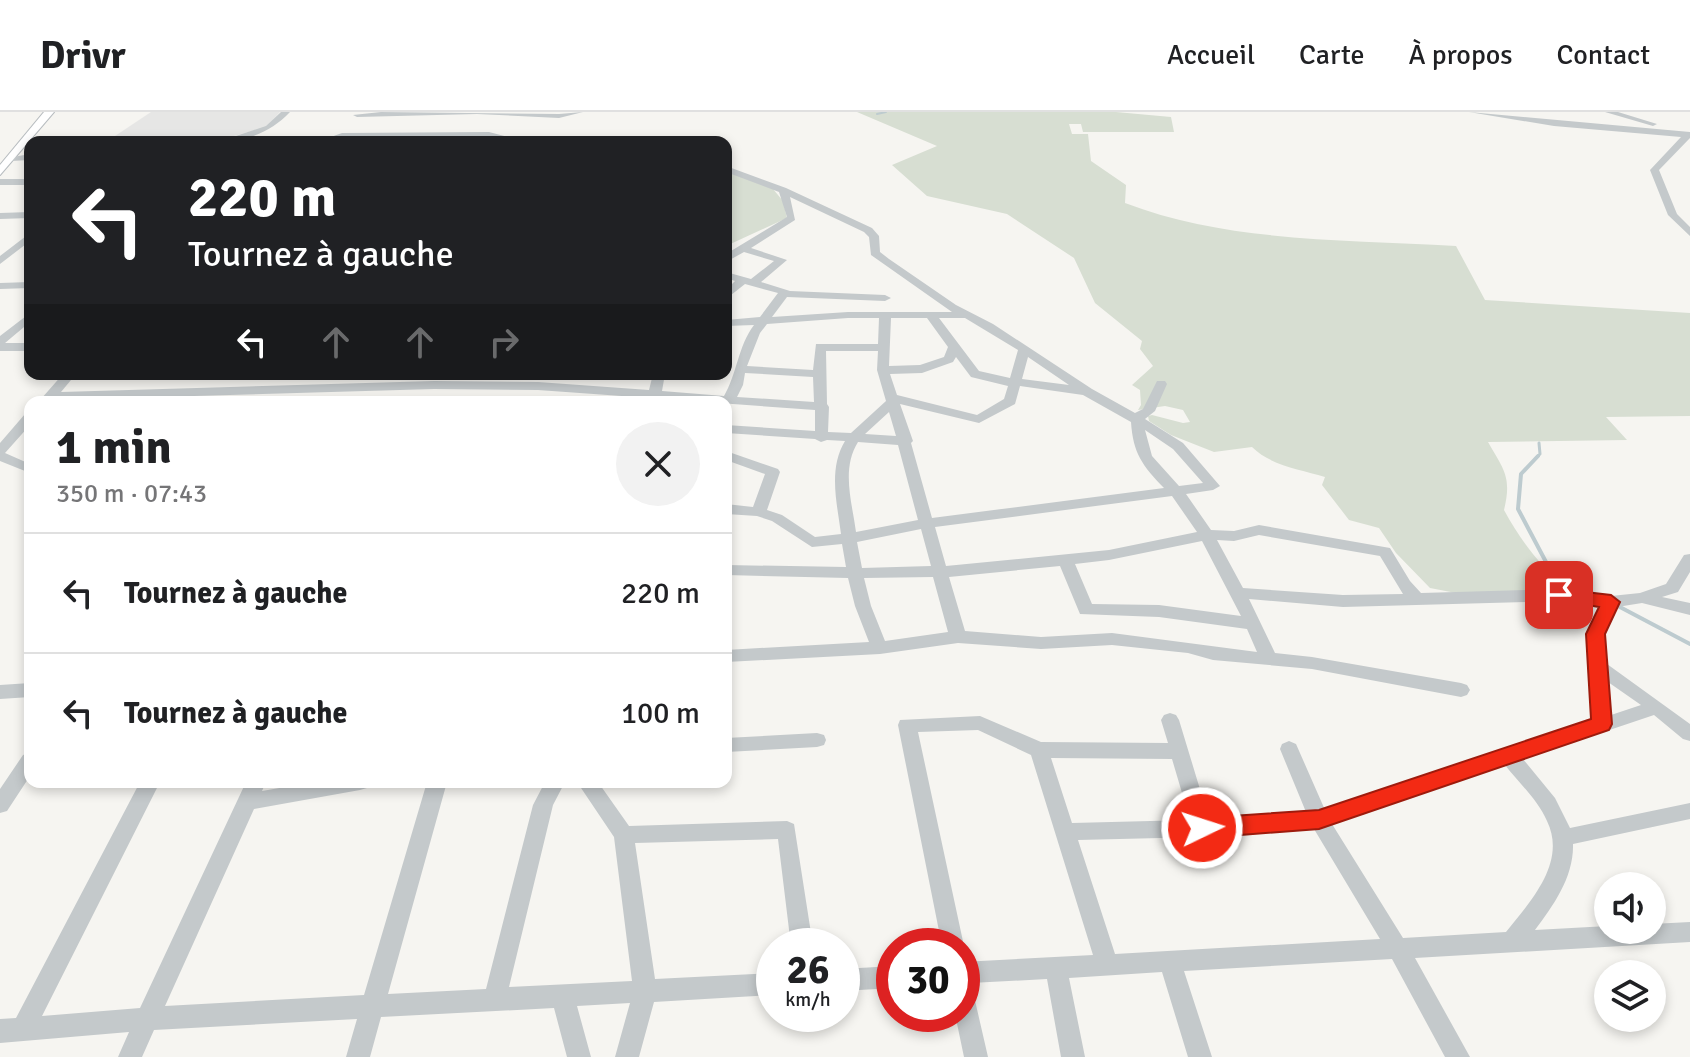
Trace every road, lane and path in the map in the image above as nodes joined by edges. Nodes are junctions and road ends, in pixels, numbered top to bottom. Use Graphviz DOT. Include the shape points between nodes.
graph roads {
  1 [pos="49,112"];
  2 [pos="286,112"];
  3 [pos="477,112"];
  4 [pos="579,112"];
  5 [pos="1473,112"];
  6 [pos="1609,112"];
  7 [pos="358,113"];
  8 [pos="506,113"];
  9 [pos="414,114"];
  10 [pos="532,115"];
  11 [pos="1689,134"];
  12 [pos="29,136"];
  13 [pos="245,136"];
  14 [pos="342,136"];
  15 [pos="399,136"];
  16 [pos="494,136"];
  17 [pos="527,136"];
  18 [pos="24,141"];
  19 [pos="24,159"];
  20 [pos="4,165"];
  21 [pos="732,171"];
  22 [pos="0,182"];
  23 [pos="24,182"];
  24 [pos="783,190"];
  25 [pos="24,215"];
  26 [pos="0,216"];
  27 [pos="1690,233"];
  28 [pos="24,241"];
  29 [pos="743,249"];
  30 [pos="732,255"];
  31 [pos="0,261"];
  32 [pos="732,276"];
  33 [pos="750,280"];
  34 [pos="24,285"];
  35 [pos="0,286"];
  36 [pos="732,292"];
  37 [pos="785,294"];
  38 [pos="885,298"];
  39 [pos="885,315"];
  40 [pos="968,315"];
  41 [pos="931,316"];
  42 [pos="765,319"];
  43 [pos="24,322"];
  44 [pos="732,322"];
  45 [pos="0,345"];
  46 [pos="24,347"];
  47 [pos="884,348"];
  48 [pos="953,349"];
  49 [pos="1024,349"];
  50 [pos="732,366"];
  51 [pos="741,368"];
  52 [pos="883,370"];
  53 [pos="817,374"];
  54 [pos="64,380"];
  55 [pos="369,380"];
  56 [pos="428,380"];
  57 [pos="540,380"];
  58 [pos="658,380"];
  59 [pos="1015,383"];
  60 [pos="1161,384"];
  61 [pos="365,388"];
  62 [pos="655,392"];
  63 [pos="1088,392"];
  64 [pos="49,396"];
  65 [pos="263,396"];
  66 [pos="361,396"];
  67 [pos="688,396"];
  68 [pos="725,396"];
  69 [pos="892,400"];
  70 [pos="732,401"];
  71 [pos="823,407"];
  72 [pos="1137,418"];
  73 [pos="24,424"];
  74 [pos="732,430"];
  75 [pos="821,438"];
  76 [pos="851,440"];
  77 [pos="906,441"];
  78 [pos="0,453"];
  79 [pos="732,457"];
  80 [pos="24,466"];
  81 [pos="1180,492"];
  82 [pos="732,510"];
  83 [pos="759,512"];
  84 [pos="928,523"];
  85 [pos="1205,535"];
  86 [pos="851,538"];
  87 [pos="1065,559"];
  88 [pos="1690,559"];
  89 [pos="732,570"];
  90 [pos="941,572"];
  91 [pos="855,573"];
  92 [pos="1240,593"];
  93 [pos="1641,598"];
  94 [pos="1417,599"];
  95 [pos="1611,602"];
  96 [pos="1690,609"];
  97 [pos="1254,624"];
  98 [pos="958,637"];
  99 [pos="880,648"];
  100 [pos="732,656"];
  101 [pos="1269,659"];
  102 [pos="1596,665"];
  103 [pos="24,690"];
  104 [pos="1461,690"];
  105 [pos="0,692"];
  106 [pos="1657,707"];
  107 [pos="1170,720"];
  108 [pos="1602,724"];
  109 [pos="1690,734"];
  110 [pos="817,740"];
  111 [pos="732,745"];
  112 [pos="1289,749"];
  113 [pos="1039,750"];
  114 [pos="1179,751"];
  115 [pos="1509,756"];
  116 [pos="24,769"];
  117 [pos="147,788"];
  118 [pos="295,788"];
  119 [pos="435,788"];
  120 [pos="552,788"];
  121 [pos="591,788"];
  122 [pos="252,792"];
  123 [pos="0,805"];
  124 [pos="1690,811"];
  125 [pos="1319,820"];
  126 [pos="1202,828"];
  127 [pos="1067,832"];
  128 [pos="624,835"];
  129 [pos="1562,838"];
  130 [pos="800,928"];
  131 [pos="949,928"];
  132 [pos="1690,932"];
  133 [pos="1512,942"];
  134 [pos="1398,949"];
  135 [pos="1170,962"];
  136 [pos="1107,965"];
  137 [pos="1056,968"];
  138 [pos="980,972"];
  139 [pos="756,985"];
  140 [pos="645,991"];
  141 [pos="563,996"];
  142 [pos="495,999"];
  143 [pos="373,1006"];
  144 [pos="148,1019"];
  145 [pos="11,1030"];
  146 [pos="971,1032"];
  147 [pos="130,1057"];
  148 [pos="358,1057"];
  149 [pos="579,1057"];
  150 [pos="627,1057"];
  151 [pos="976,1057"];
  152 [pos="1073,1057"];
  153 [pos="1200,1057"];
  154 [pos="1458,1057"];
  1 -- 12 [label="main road"];
  2 -- 13 [label="street" via="269,128"];
  3 -- 8 [label="street"];
  3 -- 9 [label="street"];
  4 -- 10 [label="street"];
  5 -- 11 [label="street"];
  6 -- 11 [label="street"];
  7 -- 9 [label="street"];
  7 -- 14 [label="street"];
  8 -- 10 [label="street"];
  8 -- 16 [label="street"];
  9 -- 15 [label="street"];
  10 -- 17 [label="street"];
  11 -- 27 [label="street" via="1654,172 1673,215"];
  14 -- 15 [label="street"];
  18 -- 20 [label="main road"];
  19 -- 20 [label="street"];
  21 -- 24 [label="street"];
  22 -- 23 [label="street"];
  24 -- 29 [label="street" via="792,218"];
  24 -- 40 [label="street" via="868,230 875,253"];
  25 -- 26 [label="street"];
  28 -- 31 [label="street"];
  29 -- 30 [label="street"];
  29 -- 33 [label="street" via="782,260"];
  32 -- 33 [label="street"];
  33 -- 36 [label="street"];
  33 -- 37 [label="street"];
  34 -- 35 [label="street"];
  37 -- 38 [label="street"];
  37 -- 42 [label="street"];
  39 -- 41 [label="street"];
  39 -- 42 [label="street"];
  39 -- 47 [label="street"];
  40 -- 41 [label="street"];
  40 -- 49 [label="street"];
  41 -- 48 [label="street"];
  42 -- 44 [label="street"];
  42 -- 51 [label="street"];
  43 -- 45 [label="street"];
  45 -- 46 [label="street"];
  47 -- 52 [label="street"];
  47 -- 53 [label="street" via="820,347"];
  48 -- 52 [label="street" via="949,359 930,368"];
  48 -- 59 [label="street" via="975,374"];
  49 -- 59 [label="street"];
  49 -- 63 [label="street"];
  50 -- 51 [label="street"];
  51 -- 53 [label="street"];
  51 -- 68 [label="street" via="737,385"];
  52 -- 69 [label="street"];
  53 -- 71 [label="street"];
  54 -- 64 [label="street"];
  55 -- 61 [label="street"];
  56 -- 61 [label="street"];
  57 -- 62 [label="street"];
  58 -- 62 [label="street"];
  59 -- 63 [label="street"];
  59 -- 69 [label="street" via="1010,401 979,419"];
  60 -- 72 [label="street" via="1148,411"];
  61 -- 65 [label="street"];
  61 -- 66 [label="street"];
  62 -- 67 [label="street"];
  63 -- 72 [label="street"];
  69 -- 76 [label="street"];
  69 -- 77 [label="street"];
  70 -- 71 [label="street"];
  71 -- 75 [label="street"];
  72 -- 81 [label="street" via="1141,448"];
  72 -- 81 [label="street" via="1178,446 1213,486"];
  73 -- 78 [label="street"];
  74 -- 75 [label="street"];
  75 -- 76 [label="street"];
  76 -- 77 [label="street"];
  76 -- 86 [label="street" via="841,457"];
  77 -- 84 [label="street"];
  78 -- 80 [label="street"];
  79 -- 83 [label="street" via="773,472"];
  81 -- 84 [label="street"];
  81 -- 85 [label="street"];
  82 -- 83 [label="street"];
  83 -- 86 [label="street" via="812,542"];
  84 -- 86 [label="street"];
  84 -- 90 [label="street"];
  85 -- 87 [label="street"];
  85 -- 92 [label="street"];
  85 -- 94 [label="street" via="1259,530 1385,552"];
  86 -- 91 [label="street"];
  87 -- 90 [label="street"];
  87 -- 97 [label="street" via="1086,610 1159,611"];
  88 -- 93 [label="street" via="1672,588"];
  89 -- 91 [label="street"];
  90 -- 91 [label="street"];
  90 -- 98 [label="street"];
  91 -- 99 [label="street" via="867,623"];
  92 -- 94 [label="street" via="1343,601"];
  92 -- 97 [label="street"];
  93 -- 95 [label="street"];
  93 -- 96 [label="street"];
  94 -- 95 [label="street" via="1559,595"];
  95 -- 102 [label="street" via="1596,634"];
  97 -- 101 [label="street"];
  98 -- 99 [label="street"];
  98 -- 101 [label="street" via="1041,643 1112,639"];
  99 -- 100 [label="street"];
  101 -- 104 [label="street"];
  102 -- 106 [label="street"];
  102 -- 108 [label="street"];
  103 -- 105 [label="street"];
  106 -- 108 [label="street"];
  106 -- 109 [label="street"];
  107 -- 114 [label="street"];
  108 -- 115 [label="street"];
  110 -- 111 [label="street"];
  112 -- 125 [label="street"];
  113 -- 114 [label="street"];
  113 -- 127 [label="street"];
  113 -- 131 [label="street" via="980,723 907,725"];
  114 -- 126 [label="street"];
  115 -- 125 [label="street"];
  115 -- 129 [label="street" via="1558,822"];
  116 -- 123 [label="street"];
  117 -- 145 [label="street"];
  118 -- 122 [label="street"];
  119 -- 143 [label="street"];
  120 -- 142 [label="street" via="543,805"];
  121 -- 128 [label="street"];
  122 -- 144 [label="street"];
  124 -- 129 [label="street"];
  125 -- 126 [label="street"];
  125 -- 134 [label="street"];
  126 -- 127 [label="street"];
  127 -- 136 [label="street"];
  128 -- 130 [label="street" via="787,830"];
  128 -- 140 [label="street"];
  129 -- 133 [label="street" via="1567,848 1561,869"];
  132 -- 133 [label="street"];
  133 -- 134 [label="street"];
  134 -- 135 [label="street"];
  134 -- 154 [label="street"];
  135 -- 136 [label="street"];
  135 -- 153 [label="street"];
  136 -- 137 [label="street"];
  137 -- 138 [label="street"];
  137 -- 152 [label="street"];
  139 -- 140 [label="street"];
  140 -- 141 [label="street"];
  140 -- 150 [label="street"];
  141 -- 142 [label="street"];
  141 -- 149 [label="street"];
  142 -- 143 [label="street"];
  143 -- 144 [label="street"];
  143 -- 148 [label="street"];
  144 -- 145 [label="street"];
  144 -- 147 [label="street"];
  146 -- 151 [label="street"];
}
